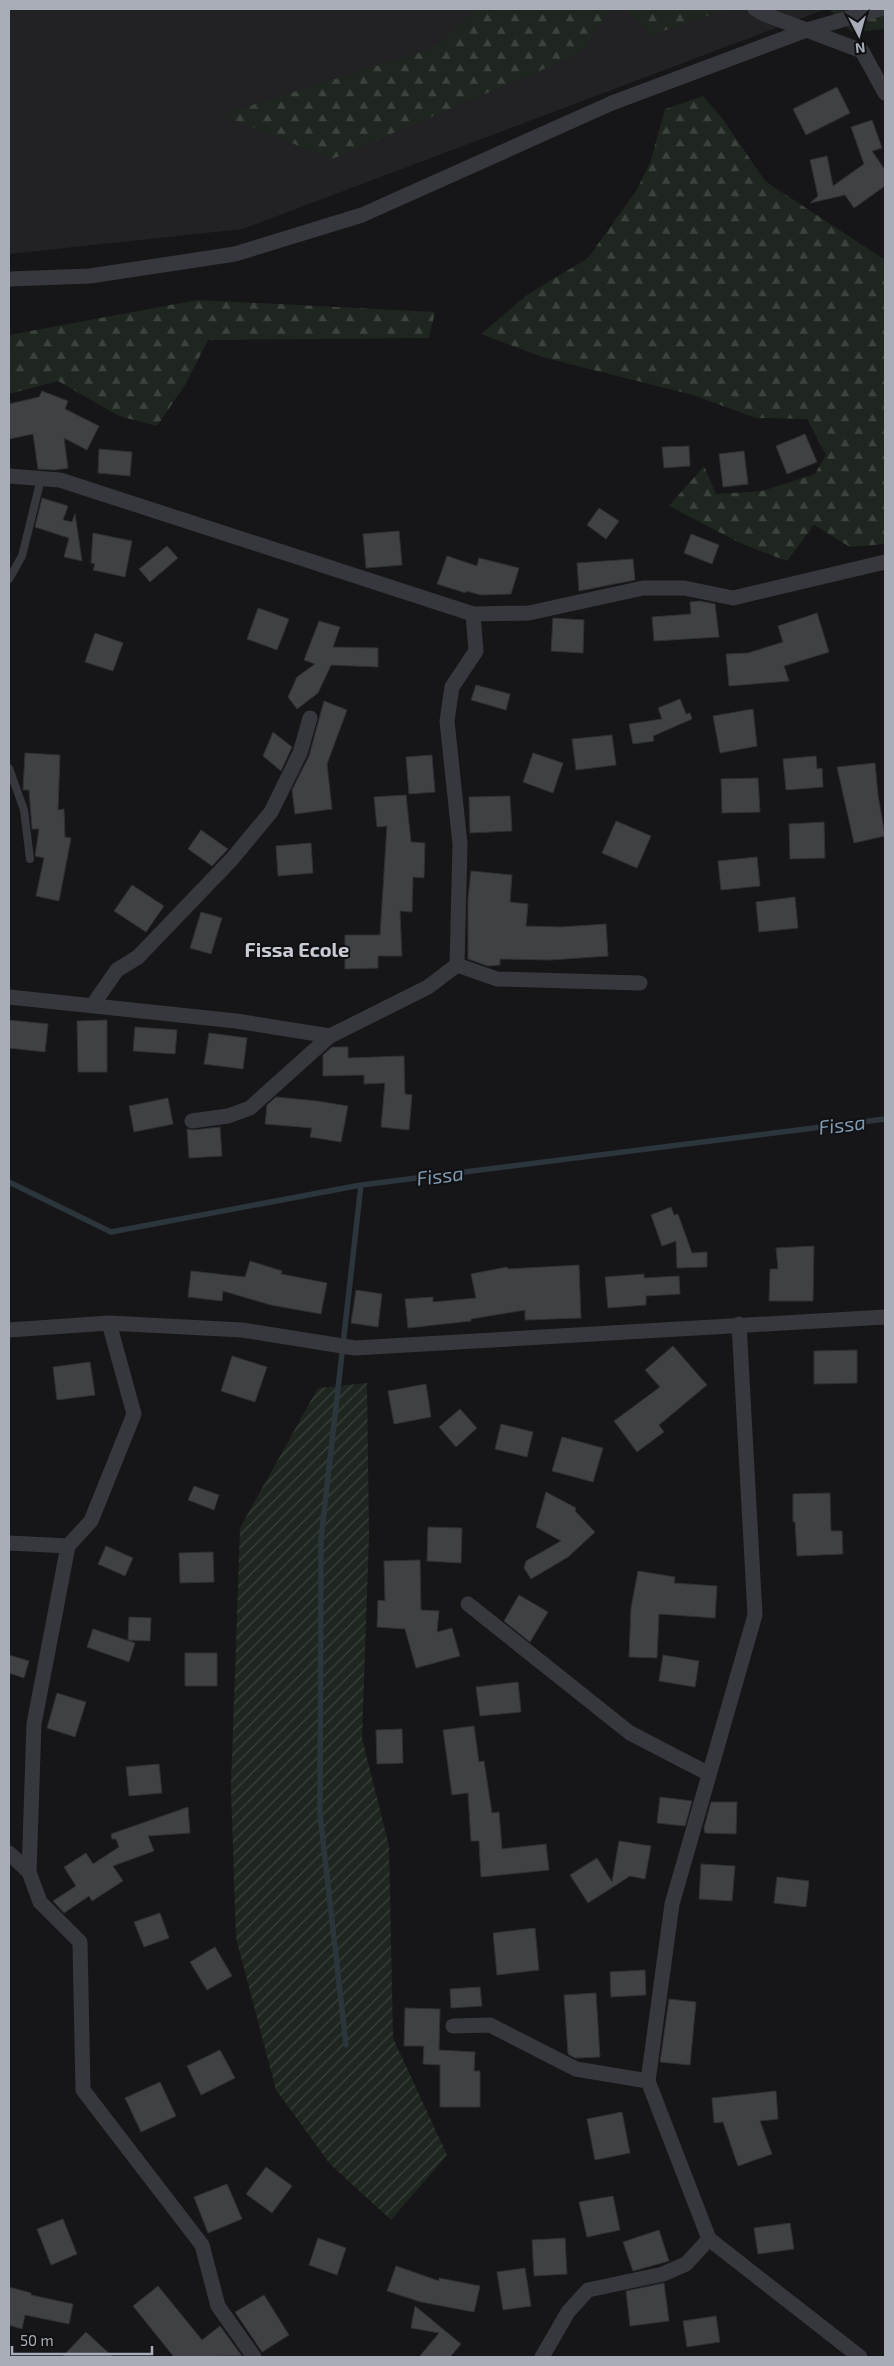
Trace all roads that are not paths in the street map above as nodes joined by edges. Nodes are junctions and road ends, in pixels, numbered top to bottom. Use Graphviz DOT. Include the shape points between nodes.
graph roads {
  1 [pos="755,9"];
  2 [pos="880,9"];
  3 [pos="807,30"];
  4 [pos="885,93"];
  5 [pos="9,279"];
  6 [pos="9,476"];
  7 [pos="41,479"];
  8 [pos="885,562"];
  9 [pos="9,579"];
  10 [pos="473,614"];
  11 [pos="310,718"];
  12 [pos="9,768"];
  13 [pos="30,859"];
  14 [pos="457,965"];
  15 [pos="640,983"];
  16 [pos="9,996"];
  17 [pos="92,1006"];
  18 [pos="330,1036"];
  19 [pos="192,1121"];
  20 [pos="885,1317"];
  21 [pos="109,1323"];
  22 [pos="739,1324"];
  23 [pos="9,1330"];
  24 [pos="9,1543"];
  25 [pos="68,1546"];
  26 [pos="468,1604"];
  27 [pos="710,1774"];
  28 [pos="9,1853"];
  29 [pos="29,1872"];
  30 [pos="453,2026"];
  31 [pos="648,2081"];
  32 [pos="709,2239"];
  33 [pos="254,2357"];
  34 [pos="542,2357"];
  35 [pos="860,2357"];
  1 -- 3 [label="street"];
  2 -- 3 [label="street"];
  3 -- 4 [label="street" via="862,51"];
  3 -- 5 [label="street" via="612,103 362,215 235,254 90,276"];
  6 -- 7 [label="street"];
  7 -- 9 [label="lane" via="22,556"];
  7 -- 10 [label="street" via="60,480"];
  8 -- 10 [label="street" via="733,598 684,588 643,588 529,612"];
  10 -- 14 [label="street" via="476,651 452,687 447,722 460,844"];
  11 -- 17 [label="street" via="300,753 271,812 232,859 138,957 117,970"];
  12 -- 13 [label="lane" via="24,810"];
  14 -- 15 [label="street" via="498,979"];
  14 -- 18 [label="street" via="428,987"];
  16 -- 17 [label="street"];
  17 -- 18 [label="street" via="236,1021"];
  18 -- 19 [label="street" via="250,1108 228,1116"];
  20 -- 22 [label="street"];
  21 -- 22 [label="street" via="242,1330 355,1348 675,1331"];
  21 -- 23 [label="street"];
  21 -- 25 [label="street" via="134,1414 91,1521"];
  22 -- 27 [label="street" via="755,1615"];
  24 -- 25 [label="street"];
  25 -- 29 [label="street" via="34,1724"];
  26 -- 27 [label="street" via="630,1733"];
  27 -- 31 [label="street" via="672,1904"];
  28 -- 29 [label="street"];
  29 -- 33 [label="street" via="40,1902 80,1942 83,2090 202,2245 218,2306"];
  30 -- 31 [label="street" via="490,2025 576,2069"];
  31 -- 32 [label="street"];
  32 -- 34 [label="street" via="686,2264 663,2274 588,2290 568,2312"];
  32 -- 35 [label="street"];
}
